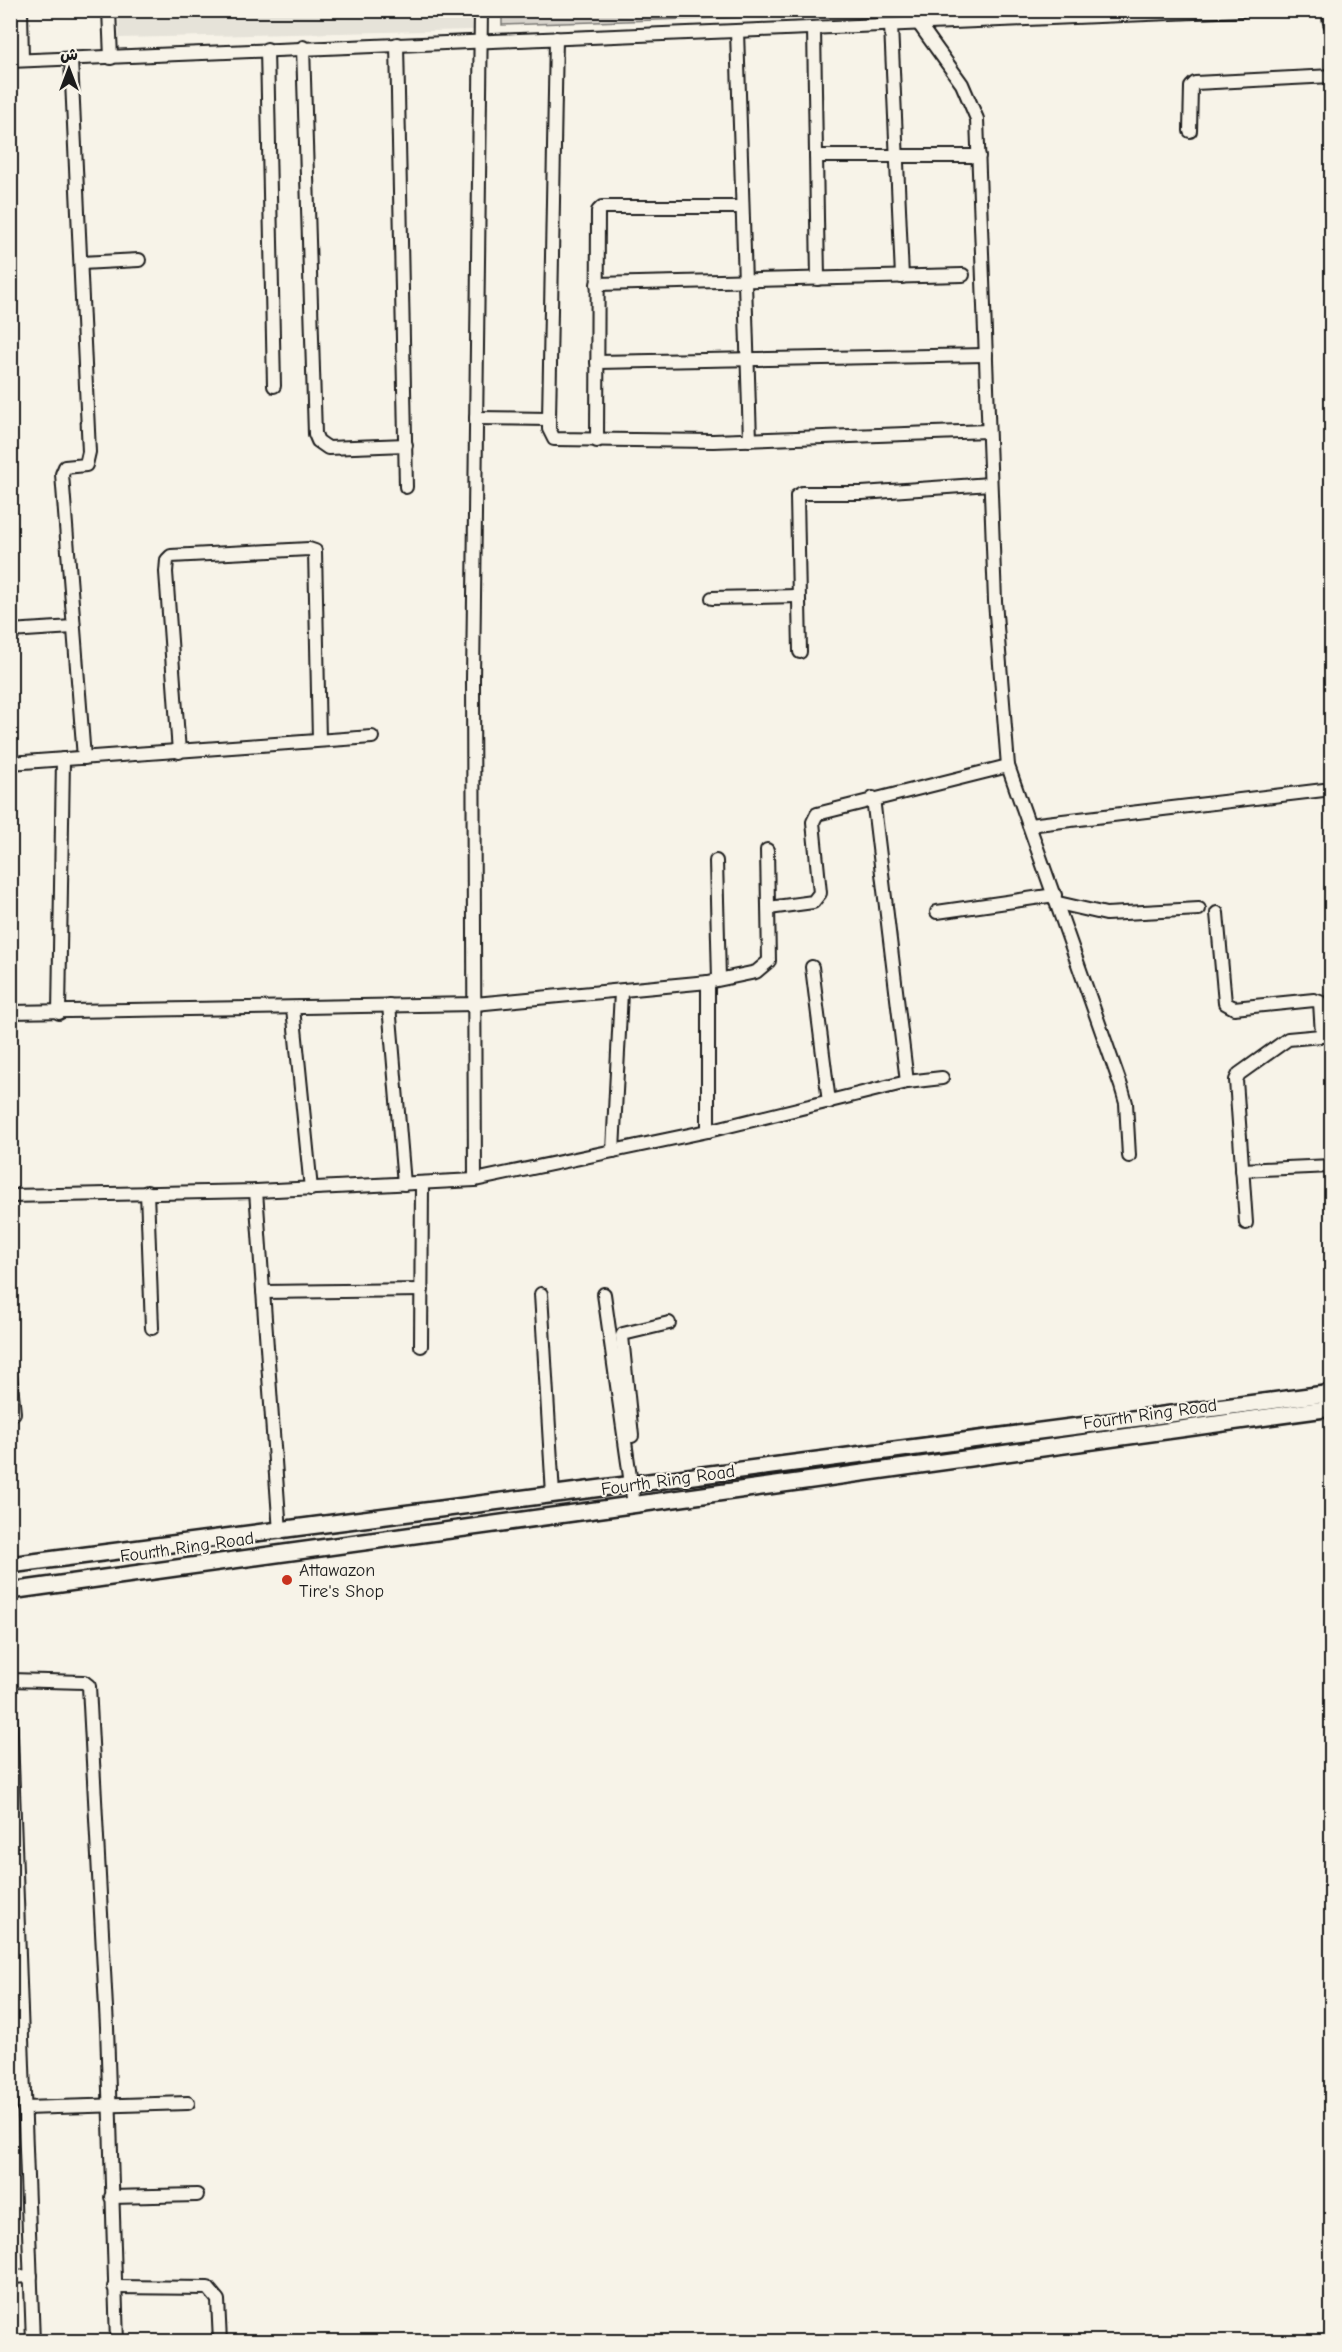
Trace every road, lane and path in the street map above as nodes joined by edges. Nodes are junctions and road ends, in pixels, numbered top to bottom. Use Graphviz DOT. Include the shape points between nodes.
graph roads {
  1 [pos="21,10"];
  2 [pos="109,10"];
  3 [pos="481,10"];
  4 [pos="1243,10"];
  5 [pos="1330,10"];
  6 [pos="1332,23"];
  7 [pos="919,24"];
  8 [pos="891,25"];
  9 [pos="814,28"];
  10 [pos="737,31"];
  11 [pos="556,38"];
  12 [pos="480,40"];
  13 [pos="397,44"];
  14 [pos="303,47"];
  15 [pos="267,49"];
  16 [pos="111,58"];
  17 [pos="71,59"];
  18 [pos="16,60"];
  19 [pos="1332,75"];
  20 [pos="1190,131"];
  21 [pos="816,156"];
  22 [pos="979,156"];
  23 [pos="897,157"];
  24 [pos="742,207"];
  25 [pos="139,260"];
  26 [pos="81,263"];
  27 [pos="963,275"];
  28 [pos="902,277"];
  29 [pos="818,279"];
  30 [pos="744,281"];
  31 [pos="597,284"];
  32 [pos="986,355"];
  33 [pos="747,361"];
  34 [pos="597,362"];
  35 [pos="274,386"];
  36 [pos="476,418"];
  37 [pos="549,419"];
  38 [pos="988,431"];
  39 [pos="750,440"];
  40 [pos="597,441"];
  41 [pos="406,445"];
  42 [pos="990,484"];
  43 [pos="406,487"];
  44 [pos="798,596"];
  45 [pos="712,598"];
  46 [pos="73,627"];
  47 [pos="10,631"];
  48 [pos="800,652"];
  49 [pos="372,737"];
  50 [pos="319,740"];
  51 [pos="179,752"];
  52 [pos="84,758"];
  53 [pos="63,759"];
  54 [pos="10,763"];
  55 [pos="1008,766"];
  56 [pos="1332,789"];
  57 [pos="873,798"];
  58 [pos="1029,825"];
  59 [pos="767,850"];
  60 [pos="716,861"];
  61 [pos="1056,899"];
  62 [pos="769,908"];
  63 [pos="1199,909"];
  64 [pos="937,912"];
  65 [pos="1217,913"];
  66 [pos="812,967"];
  67 [pos="713,980"];
  68 [pos="621,992"];
  69 [pos="475,1004"];
  70 [pos="389,1005"];
  71 [pos="293,1008"];
  72 [pos="10,1012"];
  73 [pos="59,1012"];
  74 [pos="1327,1035"];
  75 [pos="942,1078"];
  76 [pos="907,1082"];
  77 [pos="829,1101"];
  78 [pos="708,1131"];
  79 [pos="613,1151"];
  80 [pos="1129,1156"];
  81 [pos="1332,1166"];
  82 [pos="1242,1170"];
  83 [pos="476,1180"];
  84 [pos="422,1183"];
  85 [pos="404,1184"];
  86 [pos="310,1189"];
  87 [pos="256,1191"];
  88 [pos="147,1192"];
  89 [pos="10,1196"];
  90 [pos="1246,1223"];
  91 [pos="422,1290"];
  92 [pos="263,1292"];
  93 [pos="541,1294"];
  94 [pos="604,1294"];
  95 [pos="669,1323"];
  96 [pos="152,1328"];
  97 [pos="422,1346"];
  98 [pos="10,1373"];
  99 [pos="1332,1393"];
  100 [pos="1332,1408"];
  101 [pos="15,1413"];
  102 [pos="1299,1413"];
  103 [pos="1332,1416"];
  104 [pos="636,1485"];
  105 [pos="553,1495"];
  106 [pos="634,1505"];
  107 [pos="345,1523"];
  108 [pos="280,1532"];
  109 [pos="344,1545"];
  110 [pos="10,1565"];
  111 [pos="10,1591"];
  112 [pos="10,1680"];
  113 [pos="10,1707"];
  114 [pos="17,2090"];
  115 [pos="188,2103"];
  116 [pos="110,2104"];
  117 [pos="24,2108"];
  118 [pos="197,2194"];
  119 [pos="111,2197"];
  120 [pos="31,2276"];
  121 [pos="10,2277"];
  122 [pos="114,2287"];
  123 [pos="33,2342"];
  124 [pos="117,2342"];
  125 [pos="220,2342"];
  1 -- 18 [label="street"];
  2 -- 16 [label="street"];
  3 -- 12 [label="street"];
  4 -- 7 [label="street"];
  5 -- 6 [label="main road"];
  7 -- 8 [label="street"];
  7 -- 22 [label="street" via="972,103"];
  8 -- 9 [label="street"];
  8 -- 23 [label="street"];
  9 -- 10 [label="street"];
  9 -- 21 [label="street"];
  10 -- 11 [label="street"];
  10 -- 24 [label="street"];
  11 -- 12 [label="street"];
  11 -- 37 [label="street"];
  12 -- 13 [label="street"];
  12 -- 36 [label="street"];
  13 -- 14 [label="street"];
  13 -- 41 [label="street"];
  14 -- 15 [label="street"];
  14 -- 41 [label="street" via="315,434 328,448"];
  15 -- 16 [label="street"];
  15 -- 35 [label="street"];
  16 -- 17 [label="street"];
  17 -- 18 [label="street"];
  17 -- 26 [label="street"];
  19 -- 20 [label="street" via="1195,83 1191,87"];
  21 -- 23 [label="street"];
  21 -- 29 [label="street"];
  22 -- 23 [label="street"];
  22 -- 32 [label="street"];
  23 -- 28 [label="street"];
  24 -- 30 [label="street"];
  24 -- 31 [label="street" via="602,207 598,211"];
  25 -- 26 [label="street"];
  26 -- 46 [label="street" via="88,459 86,465 63,468 62,474"];
  27 -- 28 [label="street"];
  28 -- 29 [label="street"];
  29 -- 30 [label="street"];
  30 -- 31 [label="street"];
  30 -- 33 [label="street"];
  31 -- 34 [label="street"];
  32 -- 33 [label="street"];
  32 -- 38 [label="street"];
  33 -- 34 [label="street"];
  33 -- 39 [label="street"];
  34 -- 40 [label="street"];
  36 -- 37 [label="street"];
  36 -- 69 [label="street"];
  37 -- 40 [label="street" via="551,434 557,441"];
  38 -- 39 [label="street"];
  38 -- 42 [label="street"];
  39 -- 40 [label="street"];
  41 -- 43 [label="street"];
  42 -- 44 [label="street" via="802,493 796,499"];
  42 -- 55 [label="street"];
  44 -- 45 [label="street"];
  44 -- 48 [label="street"];
  46 -- 47 [label="street"];
  46 -- 52 [label="street"];
  49 -- 50 [label="street"];
  50 -- 51 [label="street"];
  50 -- 51 [label="street" via="315,551 171,555 166,572"];
  51 -- 52 [label="street"];
  52 -- 53 [label="street"];
  53 -- 54 [label="street"];
  53 -- 73 [label="street"];
  55 -- 57 [label="street"];
  55 -- 58 [label="street"];
  56 -- 58 [label="street"];
  57 -- 62 [label="street" via="817,814 813,822 818,899"];
  57 -- 76 [label="street"];
  58 -- 61 [label="street"];
  59 -- 62 [label="street"];
  60 -- 67 [label="street"];
  61 -- 63 [label="street" via="1106,914"];
  61 -- 64 [label="street"];
  61 -- 80 [label="street" via="1126,1103"];
  62 -- 67 [label="street" via="769,960 756,972"];
  65 -- 74 [label="street" via="1225,1004 1234,1008 1314,1000 1320,1002"];
  66 -- 77 [label="street"];
  67 -- 68 [label="street"];
  67 -- 78 [label="street"];
  68 -- 69 [label="street"];
  68 -- 79 [label="street"];
  69 -- 70 [label="street"];
  69 -- 83 [label="street"];
  70 -- 71 [label="street"];
  70 -- 85 [label="street"];
  71 -- 73 [label="street"];
  71 -- 86 [label="street"];
  72 -- 73 [label="street"];
  74 -- 82 [label="street" via="1288,1039 1239,1074 1236,1080"];
  75 -- 76 [label="street"];
  76 -- 77 [label="street"];
  77 -- 78 [label="street"];
  78 -- 79 [label="street"];
  79 -- 83 [label="street"];
  81 -- 82 [label="street"];
  82 -- 90 [label="street"];
  83 -- 84 [label="street"];
  84 -- 85 [label="street"];
  84 -- 91 [label="street"];
  85 -- 86 [label="street"];
  86 -- 87 [label="street"];
  87 -- 88 [label="street"];
  87 -- 92 [label="street"];
  88 -- 89 [label="street"];
  88 -- 96 [label="street"];
  91 -- 92 [label="street"];
  91 -- 97 [label="street"];
  92 -- 108 [label="street"];
  93 -- 105 [label="street"];
  94 -- 104 [label="street"];
  95 -- 104 [label="street" via="622,1336"];
  98 -- 101 [label="street"];
  99 -- 104 [label="main road, Fourth Ring Road"];
  100 -- 102 [label="main road, Fourth Ring Road"];
  102 -- 103 [label="main road"];
  102 -- 106 [label="main road, Fourth Ring Road"];
  104 -- 105 [label="main road, Fourth Ring Road"];
  104 -- 106 [label="street"];
  105 -- 107 [label="main road, Fourth Ring Road"];
  106 -- 109 [label="main road, Fourth Ring Road"];
  107 -- 108 [label="main road, Fourth Ring Road"];
  107 -- 109 [label="main road" via="351,1533"];
  108 -- 110 [label="main road, Fourth Ring Road"];
  109 -- 111 [label="main road, Fourth Ring Road"];
  112 -- 116 [label="street" via="84,1682 89,1686"];
  113 -- 114 [label="street"];
  114 -- 117 [label="street"];
  115 -- 116 [label="street"];
  116 -- 117 [label="street"];
  116 -- 119 [label="street"];
  117 -- 120 [label="street"];
  118 -- 119 [label="street"];
  119 -- 122 [label="street"];
  120 -- 121 [label="street"];
  120 -- 123 [label="street"];
  122 -- 124 [label="street"];
  122 -- 125 [label="street" via="208,2288 218,2300"];
}
